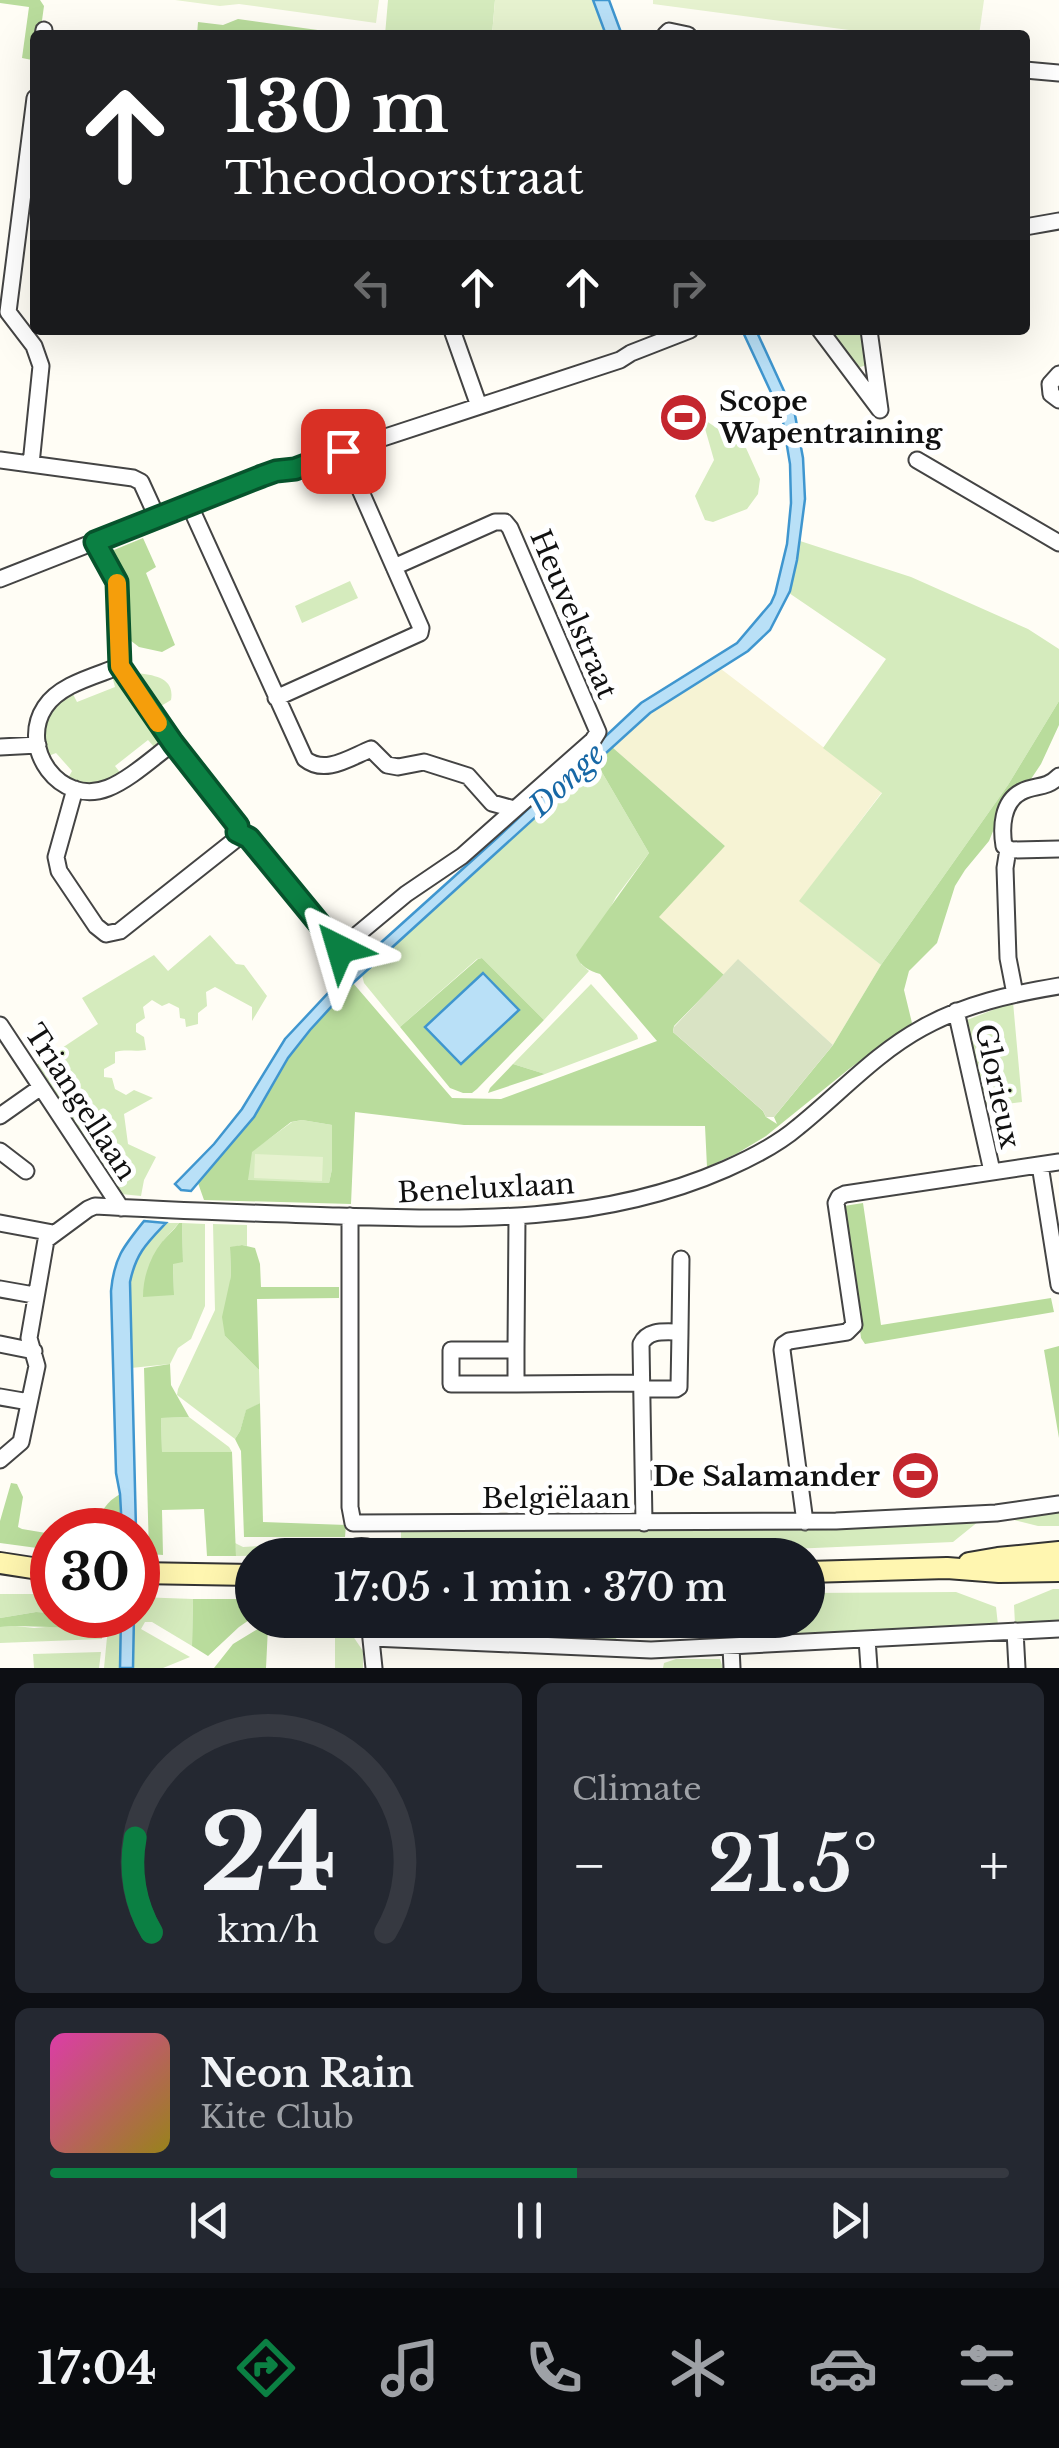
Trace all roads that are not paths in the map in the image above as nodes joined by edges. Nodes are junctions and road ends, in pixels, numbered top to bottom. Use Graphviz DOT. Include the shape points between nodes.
graph roads {
  1 [pos="1030,70"];
  2 [pos="1059,72"];
  3 [pos="30,163"];
  4 [pos="1059,221"];
  5 [pos="1030,227"];
  6 [pos="454,335"];
  7 [pos="677,335"];
  8 [pos="824,335"];
  9 [pos="870,335"];
  10 [pos="1059,374"];
  11 [pos="1059,400"];
  12 [pos="478,406"];
  13 [pos="343,451"];
  14 [pos="0,460"];
  15 [pos="916,460"];
  16 [pos="31,464"];
  17 [pos="189,504"];
  18 [pos="157,517"];
  19 [pos="95,542"];
  20 [pos="1059,543"];
  21 [pos="394,567"];
  22 [pos="0,580"];
  23 [pos="120,666"];
  24 [pos="276,698"];
  25 [pos="173,743"];
  26 [pos="38,744"];
  27 [pos="0,747"];
  28 [pos="1059,776"];
  29 [pos="76,789"];
  30 [pos="514,809"];
  31 [pos="237,832"];
  32 [pos="1008,849"];
  33 [pos="1059,849"];
  34 [pos="1059,986"];
  35 [pos="1015,994"];
  36 [pos="956,1012"];
  37 [pos="3,1035"];
  38 [pos="41,1087"];
  39 [pos="0,1116"];
  40 [pos="0,1151"];
  41 [pos="1059,1162"];
  42 [pos="1040,1165"];
  43 [pos="26,1171"];
  44 [pos="992,1171"];
  45 [pos="121,1208"];
  46 [pos="350,1216"];
  47 [pos="517,1218"];
  48 [pos="0,1223"];
  49 [pos="53,1233"];
  50 [pos="681,1258"];
  51 [pos="1059,1284"];
  52 [pos="0,1289"];
  53 [pos="34,1295"];
  54 [pos="680,1332"];
  55 [pos="0,1344"];
  56 [pos="516,1350"];
  57 [pos="34,1352"];
  58 [pos="516,1384"];
  59 [pos="642,1386"];
  60 [pos="0,1398"];
  61 [pos="29,1402"];
  62 [pos="0,1460"];
  63 [pos="1059,1504"];
  64 [pos="805,1522"];
  65 [pos="644,1523"];
  66 [pos="353,1524"];
  67 [pos="356,1538"];
  68 [pos="1059,1552"];
  69 [pos="0,1566"];
  70 [pos="947,1568"];
  71 [pos="30,1569"];
  72 [pos="825,1572"];
  73 [pos="1059,1572"];
  74 [pos="160,1574"];
  75 [pos="235,1575"];
  76 [pos="1059,1628"];
  77 [pos="1015,1631"];
  78 [pos="372,1638"];
  79 [pos="867,1639"];
  80 [pos="731,1647"];
  81 [pos="652,1650"];
  82 [pos="374,1668"];
  83 [pos="650,1668"];
  84 [pos="732,1668"];
  85 [pos="868,1668"];
  86 [pos="1017,1668"];
  1 -- 2 [label="street"];
  3 -- 16 [label="street" via="8,312 41,366"];
  4 -- 5 [label="street"];
  6 -- 12 [label="street"];
  7 -- 12 [label="street"];
  8 -- 9 [label="street" via="880,410"];
  10 -- 11 [label="street" via="1050,384"];
  12 -- 13 [label="street"];
  13 -- 17 [label="street"];
  13 -- 21 [label="street"];
  14 -- 16 [label="street"];
  15 -- 20 [label="street"];
  16 -- 18 [label="street" via="133,478"];
  17 -- 18 [label="street"];
  17 -- 24 [label="street"];
  18 -- 19 [label="street"];
  19 -- 22 [label="street"];
  19 -- 23 [label="street" via="117,582"];
  21 -- 24 [label="street" via="420,633"];
  21 -- 30 [label="street, Heuvelstraat" via="495,522 510,528 598,732"];
  23 -- 25 [label="street"];
  23 -- 26 [label="street" via="54,697 39,720"];
  24 -- 30 [label="street" via="304,759 315,767 371,748 387,765 424,762 468,776 492,803"];
  25 -- 29 [label="street" via="110,788"];
  25 -- 31 [label="street, Heuvelstraat"];
  26 -- 27 [label="street"];
  26 -- 29 [label="street" via="50,774"];
  28 -- 32 [label="street" via="1011,801 1003,822"];
  29 -- 31 [label="street" via="56,857 59,871 106,934 120,931"];
  30 -- 31 [label="street, Heuvelstraat" via="340,949 249,838"];
  32 -- 33 [label="street"];
  32 -- 35 [label="street" via="1008,958"];
  34 -- 35 [label="street, Beneluxlaan"];
  35 -- 36 [label="street, Beneluxlaan"];
  36 -- 44 [label="street, Glorieux"];
  36 -- 47 [label="street, Beneluxlaan" via="887,1050 796,1129 726,1169 616,1203"];
  37 -- 38 [label="street, Triangellaan"];
  38 -- 39 [label="street"];
  38 -- 45 [label="street, Triangellaan"];
  40 -- 43 [label="street"];
  41 -- 42 [label="street"];
  42 -- 44 [label="street"];
  42 -- 51 [label="street, Glorieux"];
  44 -- 64 [label="street" via="844,1194 836,1202 854,1325 847,1332 788,1341 782,1350"];
  45 -- 46 [label="street, Beneluxlaan"];
  45 -- 49 [label="street, Beneluxlaan" via="95,1206"];
  46 -- 47 [label="street, Beneluxlaan"];
  46 -- 66 [label="street"];
  47 -- 56 [label="street"];
  48 -- 49 [label="street"];
  49 -- 53 [label="street"];
  50 -- 54 [label="street"];
  52 -- 53 [label="street"];
  53 -- 57 [label="street"];
  54 -- 59 [label="street" via="644,1338"];
  54 -- 59 [label="street" via="679,1387"];
  55 -- 57 [label="street"];
  56 -- 58 [label="street"];
  56 -- 58 [label="street" via="451,1350 451,1384"];
  57 -- 61 [label="street"];
  58 -- 59 [label="street"];
  59 -- 65 [label="street"];
  60 -- 61 [label="street"];
  61 -- 62 [label="street" via="21,1442"];
  63 -- 64 [label="street, Belgiëlaan"];
  64 -- 65 [label="street, Belgiëlaan"];
  65 -- 66 [label="street, Belgiëlaan"];
  66 -- 67 [label="street"];
  68 -- 70 [label="main road"];
  69 -- 71 [label="main road"];
  70 -- 72 [label="main road"];
  70 -- 73 [label="main road"];
  74 -- 75 [label="main road"];
  76 -- 77 [label="street"];
  77 -- 79 [label="street"];
  77 -- 86 [label="street"];
  78 -- 81 [label="street"];
  78 -- 82 [label="street"];
  79 -- 80 [label="street"];
  79 -- 85 [label="street"];
  80 -- 81 [label="street"];
  80 -- 84 [label="street"];
  81 -- 83 [label="street"];
}
